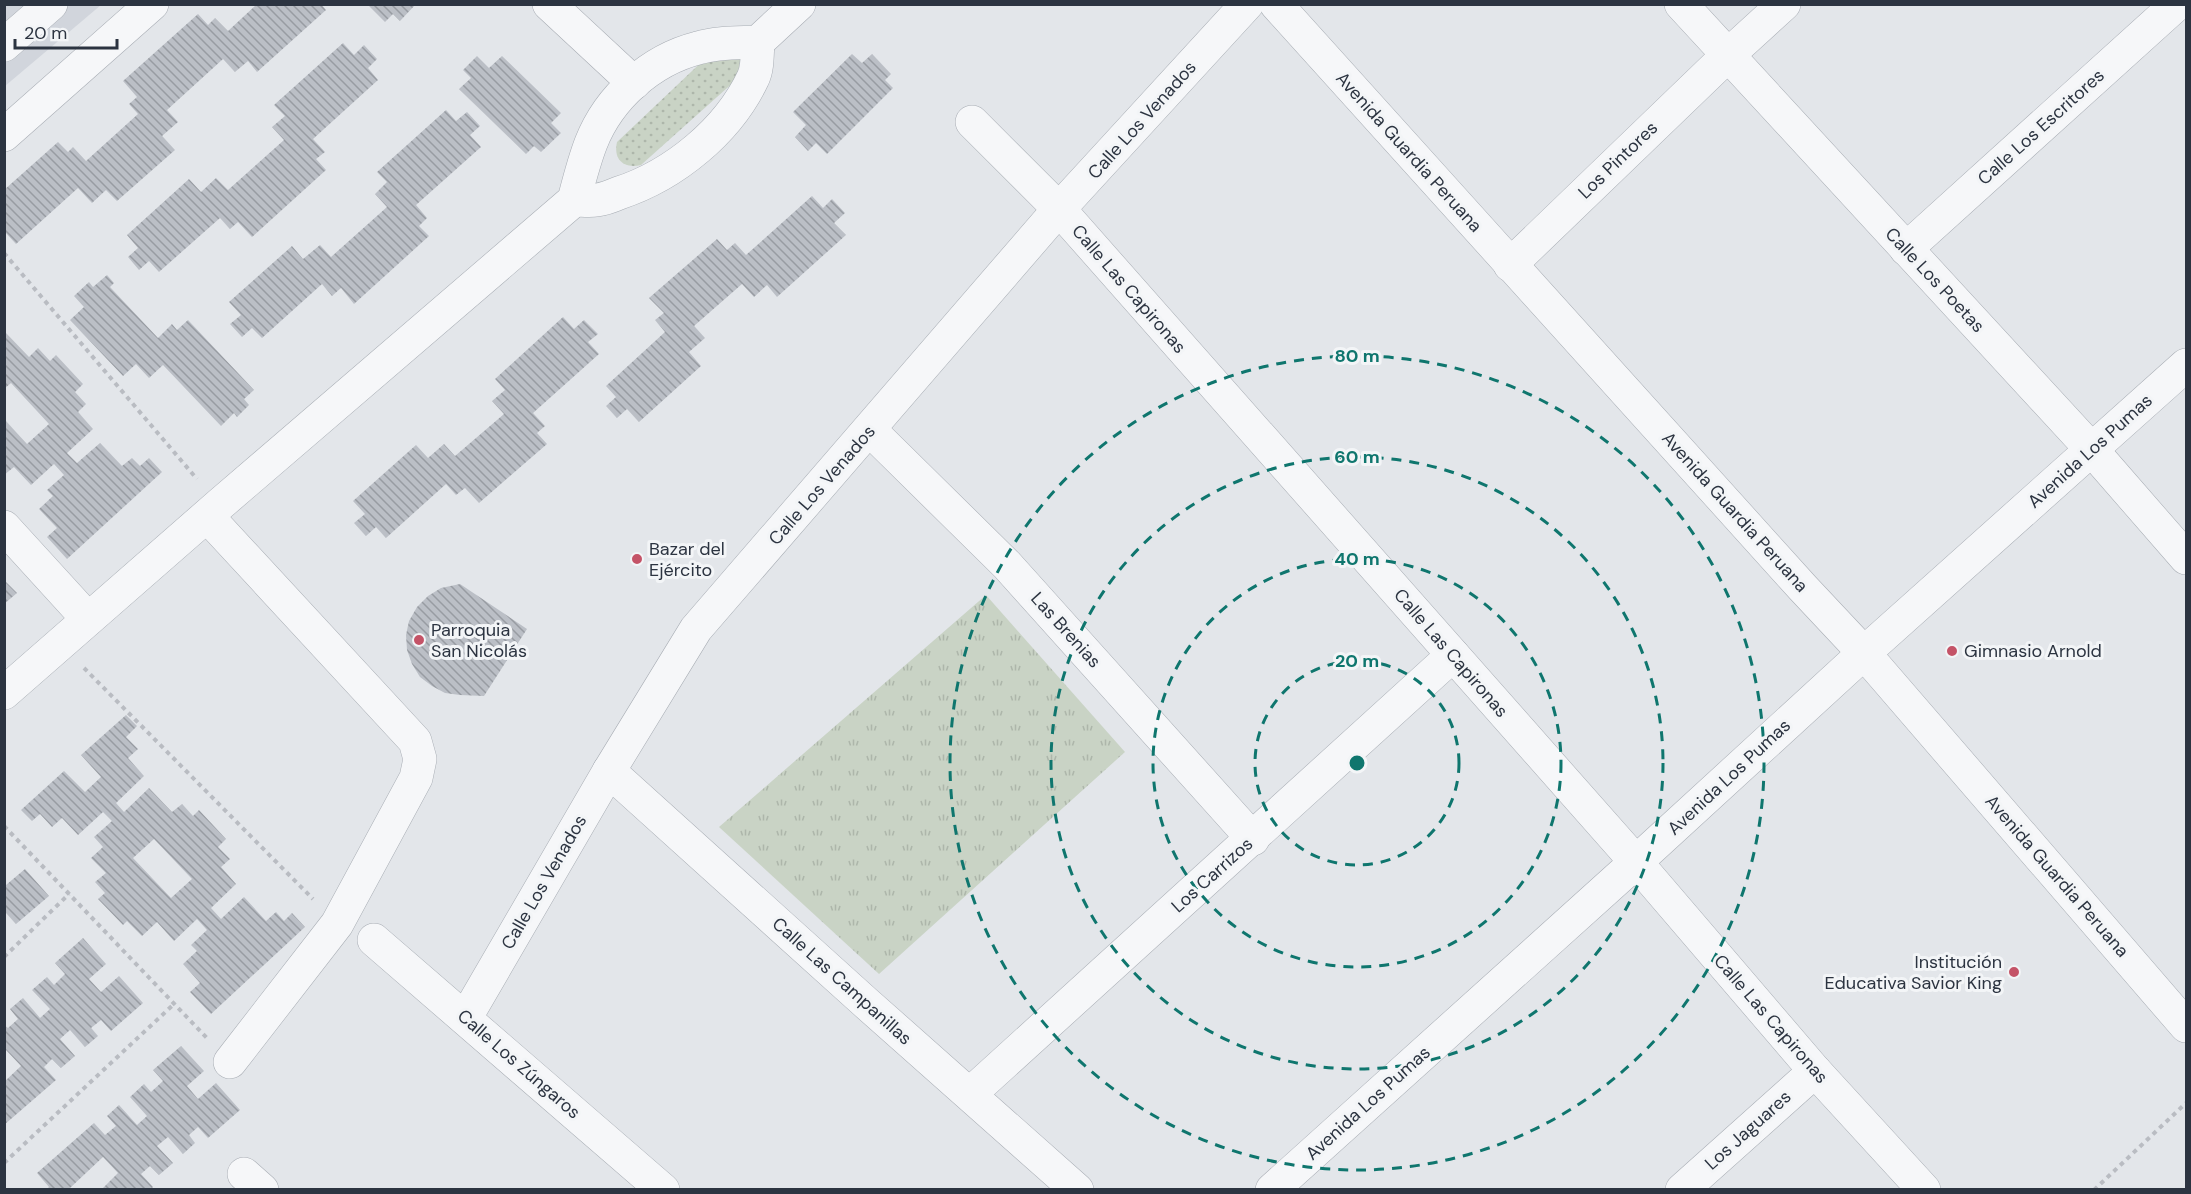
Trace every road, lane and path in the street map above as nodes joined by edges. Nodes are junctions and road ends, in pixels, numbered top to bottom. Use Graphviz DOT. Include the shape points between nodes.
graph roads {
  1 [pos="51,4"];
  2 [pos="152,4"];
  3 [pos="549,4"];
  4 [pos="799,4"];
  5 [pos="1247,4"];
  6 [pos="1276,4"];
  7 [pos="1681,4"];
  8 [pos="1784,4"];
  9 [pos="2177,4"];
  10 [pos="758,42"];
  11 [pos="4,45"];
  12 [pos="1727,56"];
  13 [pos="634,82"];
  14 [pos="972,122"];
  15 [pos="4,135"];
  16 [pos="574,200"];
  17 [pos="1059,209"];
  18 [pos="1906,249"];
  19 [pos="4,253"];
  20 [pos="1510,264"];
  21 [pos="2187,365"];
  22 [pos="870,430"];
  23 [pos="2092,450"];
  24 [pos="213,510"];
  25 [pos="4,527"];
  26 [pos="2187,558"];
  27 [pos="88,619"];
  28 [pos="61,644"];
  29 [pos="1864,653"];
  30 [pos="1453,656"];
  31 [pos="4,693"];
  32 [pos="609,771"];
  33 [pos="4,826"];
  34 [pos="1253,838"];
  35 [pos="1636,862"];
  36 [pos="69,894"];
  37 [pos="337,924"];
  38 [pos="374,940"];
  39 [pos="4,957"];
  40 [pos="174,1004"];
  41 [pos="466,1017"];
  42 [pos="2187,1026"];
  43 [pos="230,1062"];
  44 [pos="1815,1071"];
  45 [pos="970,1094"];
  46 [pos="2187,1103"];
  47 [pos="4,1163"];
  48 [pos="663,1190"];
  49 [pos="1077,1190"];
  50 [pos="1272,1190"];
  51 [pos="1682,1190"];
  52 [pos="1924,1190"];
  53 [pos="2094,1190"];
  1 -- 11 [label="street"];
  2 -- 15 [label="street"];
  3 -- 13 [label="street"];
  4 -- 10 [label="street"];
  5 -- 17 [label="street, Calle Los Venados"];
  6 -- 20 [label="street, Avenida Guardia Peruana"];
  7 -- 12 [label="street, Calle Los Poetas"];
  8 -- 12 [label="street, Los Pintores"];
  9 -- 18 [label="street, Calle Los Escritores"];
  10 -- 13 [label="street" via="698,48 675,56"];
  10 -- 16 [label="street" via="754,76 719,128 696,150 633,189 598,200"];
  12 -- 18 [label="street, Calle Los Poetas"];
  12 -- 20 [label="street, Los Pintores"];
  13 -- 16 [label="street" via="617,100 595,135"];
  14 -- 17 [label="street, Calle Las Capironas"];
  16 -- 24 [label="street"];
  17 -- 22 [label="street, Calle Los Venados"];
  17 -- 30 [label="street, Calle Las Capironas"];
  18 -- 23 [label="street, Calle Los Poetas"];
  19 -- 24 [label="path"];
  20 -- 29 [label="street, Avenida Guardia Peruana"];
  21 -- 23 [label="street, Avenida Los Pumas"];
  22 -- 32 [label="street, Calle Los Venados" via="696,629"];
  22 -- 34 [label="street, Las Brenias" via="1007,565"];
  23 -- 26 [label="street, Calle Los Poetas"];
  23 -- 29 [label="street, Avenida Los Pumas"];
  24 -- 27 [label="street"];
  24 -- 37 [label="street" via="415,741 420,759 416,778"];
  25 -- 27 [label="street"];
  27 -- 28 [label="street"];
  28 -- 31 [label="street"];
  28 -- 37 [label="path"];
  29 -- 35 [label="street, Avenida Los Pumas"];
  29 -- 42 [label="street, Avenida Guardia Peruana"];
  30 -- 34 [label="street, Los Carrizos"];
  30 -- 35 [label="street, Calle Las Capironas"];
  32 -- 41 [label="street, Calle Los Venados"];
  32 -- 45 [label="street, Calle Las Campanillas"];
  33 -- 36 [label="path"];
  34 -- 45 [label="street, Los Carrizos"];
  35 -- 44 [label="street, Calle Las Capironas"];
  35 -- 50 [label="street, Avenida Los Pumas"];
  36 -- 39 [label="path"];
  36 -- 40 [label="path"];
  37 -- 43 [label="street"];
  38 -- 41 [label="street, Calle Los Zúngaros"];
  40 -- 43 [label="path"];
  40 -- 47 [label="path"];
  41 -- 48 [label="street, Calle Los Zúngaros"];
  44 -- 51 [label="street, Los Jaguares"];
  44 -- 52 [label="street, Calle Las Capironas"];
  45 -- 49 [label="street, Calle Las Campanillas"];
  46 -- 53 [label="path"];
}
